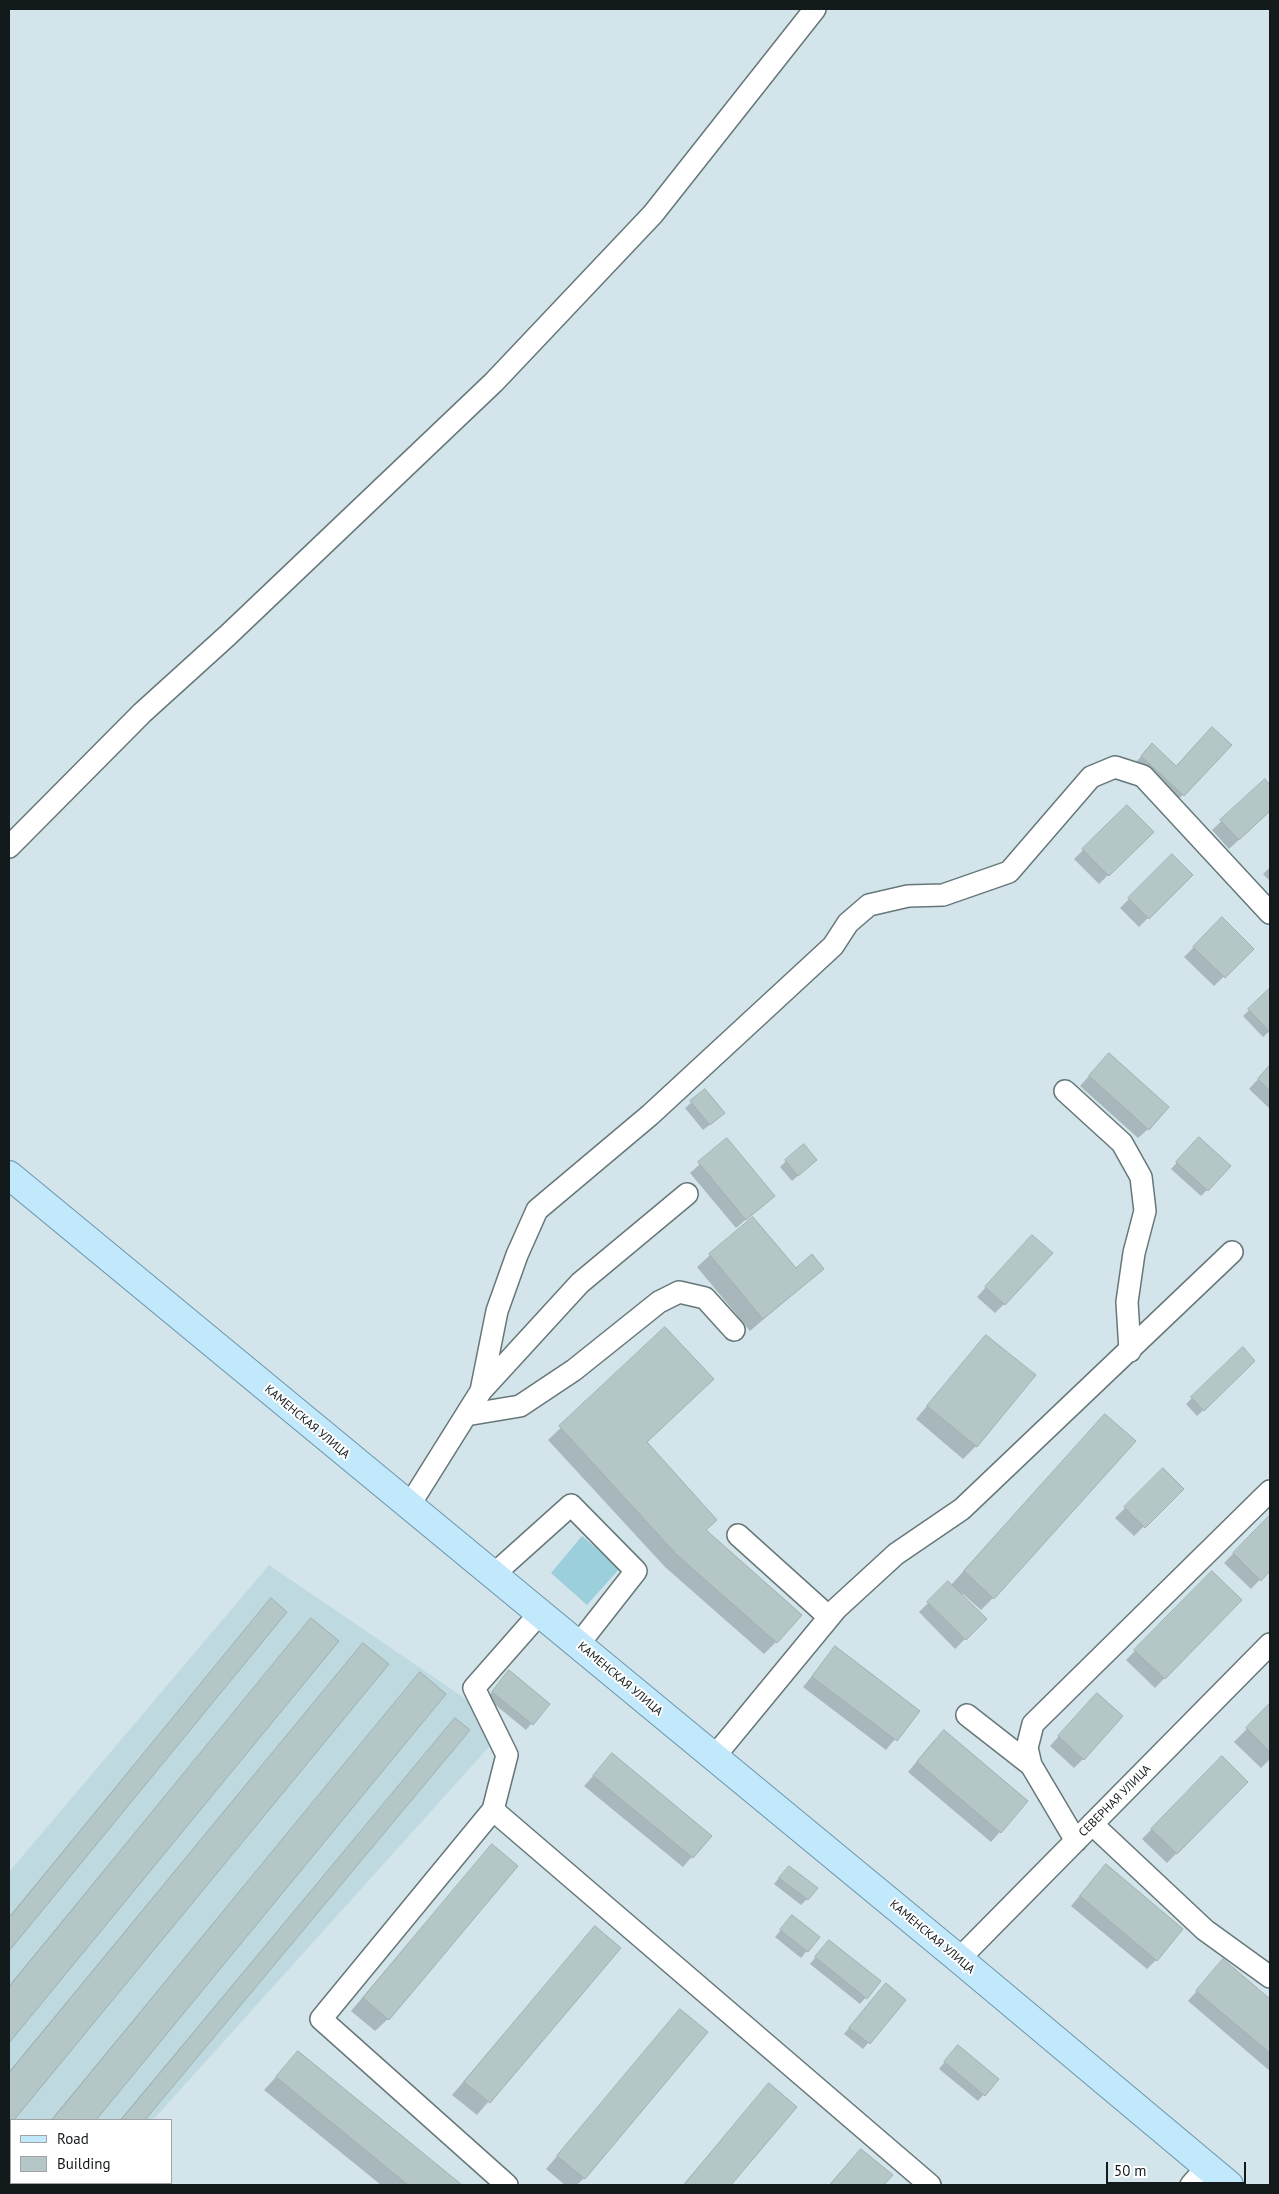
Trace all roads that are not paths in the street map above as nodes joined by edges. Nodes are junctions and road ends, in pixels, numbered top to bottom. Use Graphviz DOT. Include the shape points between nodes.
graph roads {
  1 [pos="815,9"];
  2 [pos="9,847"];
  3 [pos="1270,913"];
  4 [pos="1065,1091"];
  5 [pos="9,1175"];
  6 [pos="687,1194"];
  7 [pos="1232,1252"];
  8 [pos="734,1330"];
  9 [pos="1130,1351"];
  10 [pos="481,1391"];
  11 [pos="466,1415"];
  12 [pos="1270,1490"];
  13 [pos="410,1506"];
  14 [pos="738,1535"];
  15 [pos="493,1575"];
  16 [pos="540,1613"];
  17 [pos="829,1617"];
  18 [pos="1270,1644"];
  19 [pos="578,1645"];
  20 [pos="968,1715"];
  21 [pos="714,1757"];
  22 [pos="1030,1765"];
  23 [pos="493,1810"];
  24 [pos="1092,1824"];
  25 [pos="1076,1841"];
  26 [pos="959,1959"];
  27 [pos="1270,1977"];
  28 [pos="1199,2176"];
  29 [pos="507,2185"];
  30 [pos="930,2185"];
  31 [pos="1228,2185"];
  1 -- 2 [label="street" via="653,214 494,382 142,714"];
  3 -- 10 [label="street" via="1143,776 1115,767 1091,776 1009,872 943,895 908,896 870,905 848,923 833,946 657,1108 537,1210 516,1255 498,1311"];
  4 -- 9 [label="street" via="1122,1143 1142,1177 1145,1211 1134,1253 1127,1302"];
  5 -- 13 [label="main road, КАМЕНСКАЯ УЛИЦА"];
  6 -- 10 [label="street" via="580,1283"];
  7 -- 9 [label="street"];
  8 -- 11 [label="street" via="705,1298 679,1292 660,1302 574,1370 520,1406"];
  9 -- 17 [label="street" via="962,1509 896,1554"];
  10 -- 11 [label="street"];
  11 -- 13 [label="street"];
  12 -- 22 [label="street" via="1033,1724 1027,1748"];
  13 -- 15 [label="main road, КАМЕНСКАЯ УЛИЦА"];
  14 -- 17 [label="street"];
  15 -- 16 [label="main road, КАМЕНСКАЯ УЛИЦА"];
  15 -- 19 [label="street" via="571,1505 636,1571"];
  16 -- 19 [label="main road, КАМЕНСКАЯ УЛИЦА"];
  16 -- 23 [label="street" via="474,1688 507,1756"];
  17 -- 21 [label="street"];
  18 -- 24 [label="street, СЕВЕРНАЯ УЛИЦА"];
  19 -- 21 [label="main road, КАМЕНСКАЯ УЛИЦА"];
  20 -- 22 [label="street"];
  21 -- 26 [label="main road, КАМЕНСКАЯ УЛИЦА"];
  22 -- 25 [label="street"];
  23 -- 29 [label="street" via="321,2019"];
  23 -- 30 [label="street"];
  24 -- 25 [label="street, СЕВЕРНАЯ УЛИЦА"];
  24 -- 27 [label="street" via="1205,1930"];
  25 -- 26 [label="street, СЕВЕРНАЯ УЛИЦА"];
  26 -- 28 [label="main road, КАМЕНСКАЯ УЛИЦА"];
  28 -- 31 [label="main road, КАМЕНСКАЯ УЛИЦА"];
}
